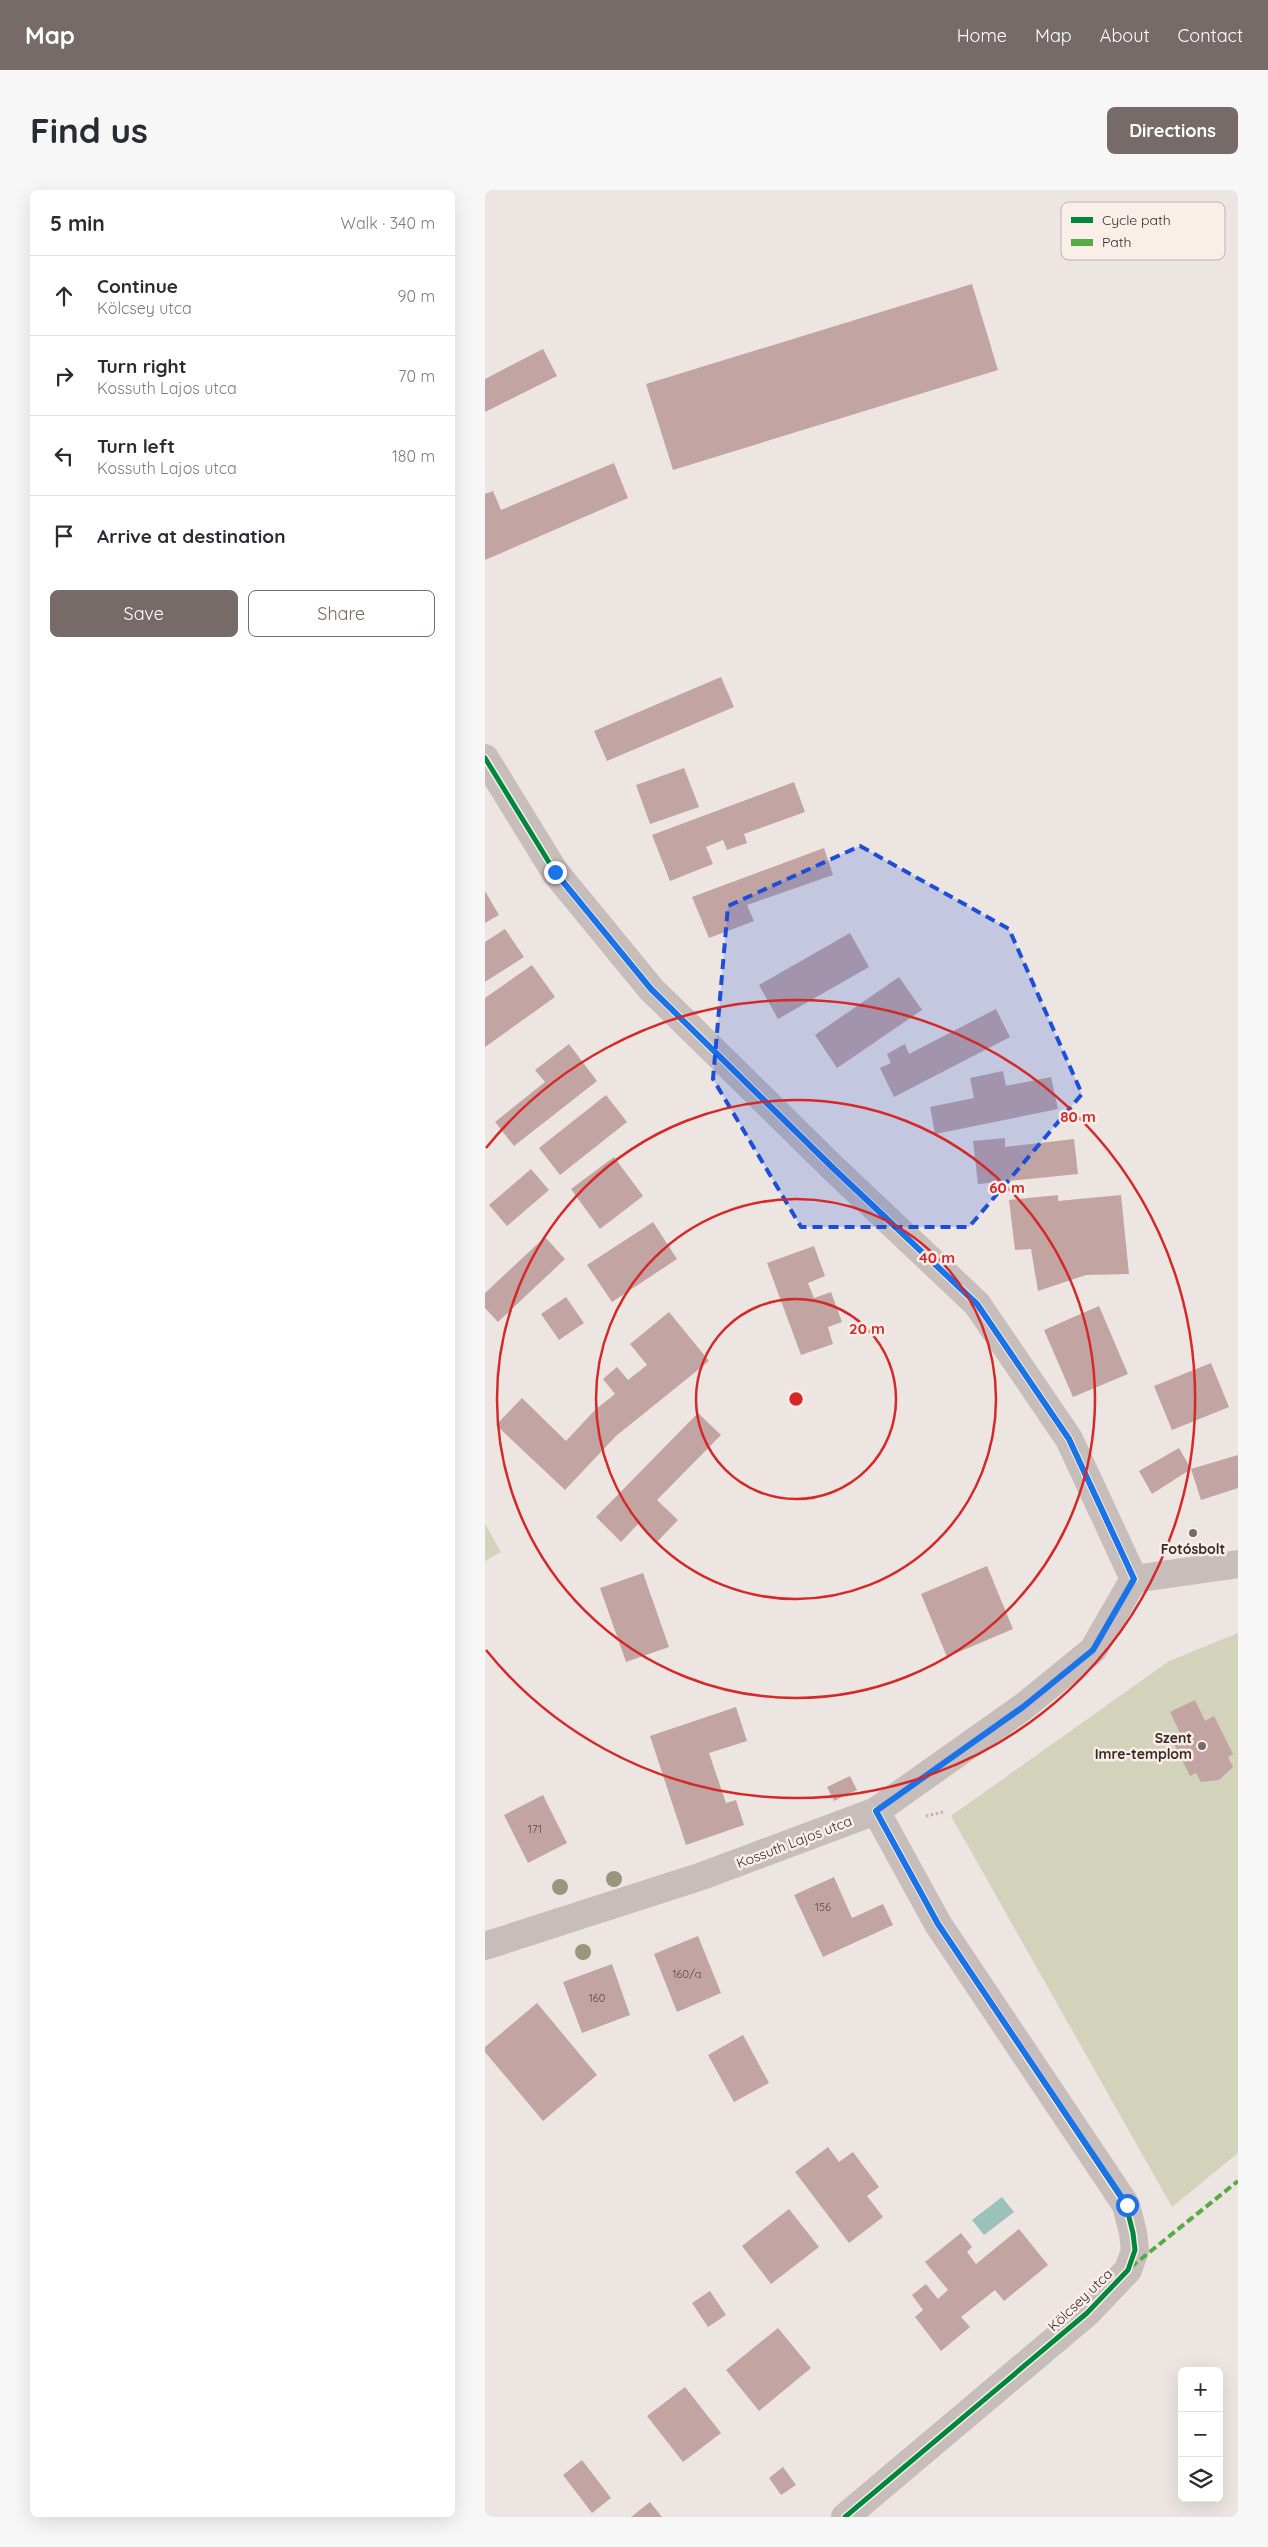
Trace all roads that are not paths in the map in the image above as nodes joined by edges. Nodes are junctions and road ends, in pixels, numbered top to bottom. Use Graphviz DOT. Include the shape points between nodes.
graph roads {
  1 [pos="485,758"];
  2 [pos="1238,1564"];
  3 [pos="1134,1579"];
  4 [pos="876,1811"];
  5 [pos="485,1946"];
  6 [pos="845,2517"];
  1 -- 3 [label="street" via="555,872 651,989 977,1304 1069,1439"];
  2 -- 3 [label="street"];
  3 -- 4 [label="street, Kossuth Lajos utca" via="1093,1650 1023,1707"];
  4 -- 5 [label="street, Kossuth Lajos utca" via="702,1876"];
  4 -- 6 [label="street, Kölcsey utca" via="938,1924 1127,2205 1135,2250 1128,2270 1087,2313"];
}
